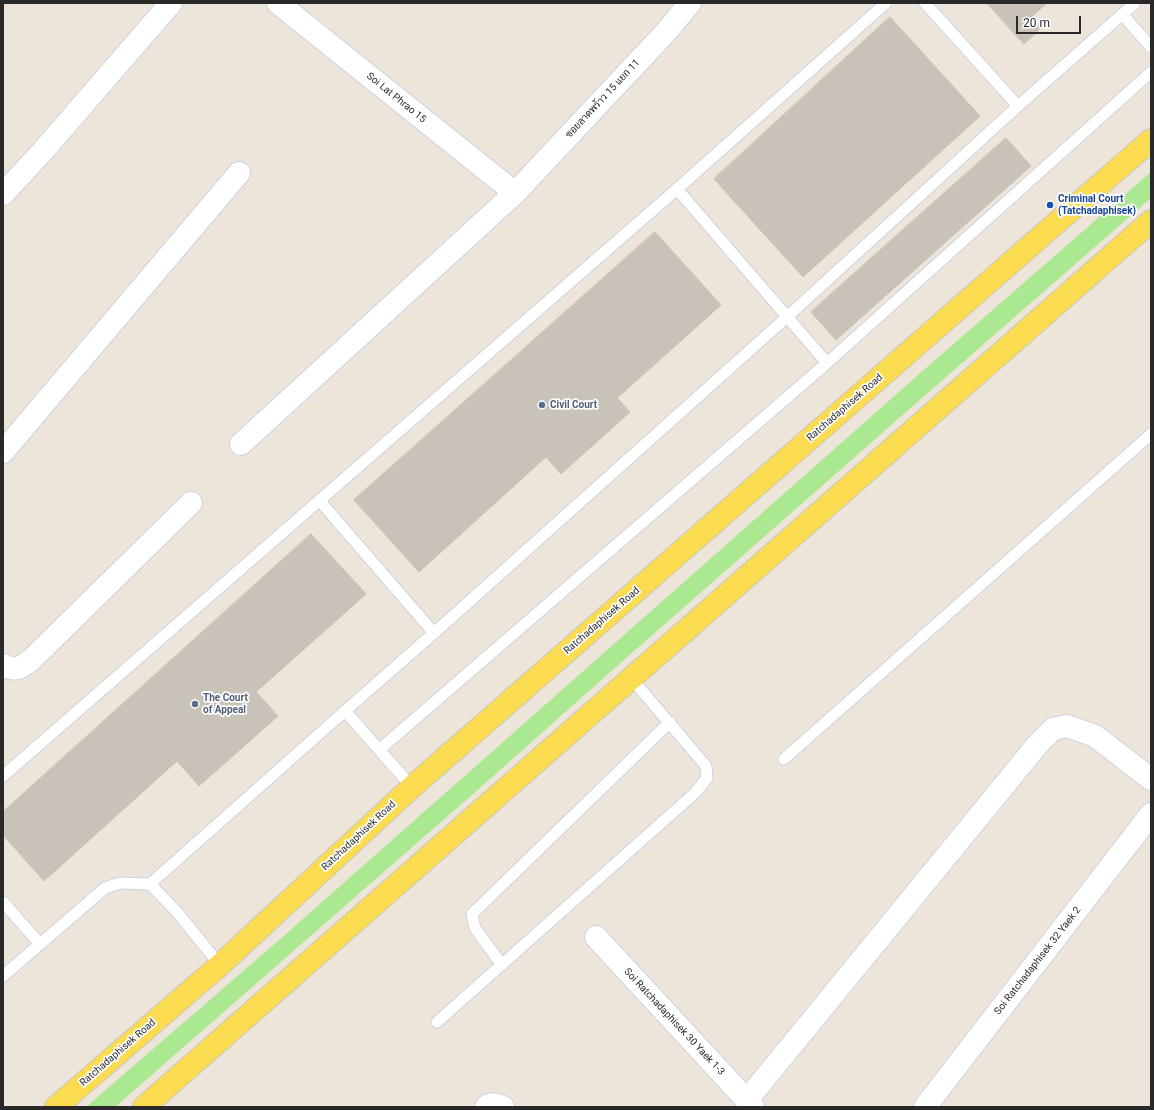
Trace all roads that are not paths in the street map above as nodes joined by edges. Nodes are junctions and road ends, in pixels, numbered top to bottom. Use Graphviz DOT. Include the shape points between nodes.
graph roads {
  1 [pos="171,3"];
  2 [pos="278,3"];
  3 [pos="690,3"];
  4 [pos="886,3"];
  5 [pos="925,3"];
  6 [pos="1136,3"];
  7 [pos="1122,14"];
  8 [pos="1151,47"];
  9 [pos="1151,72"];
  10 [pos="1018,106"];
  11 [pos="1151,140"];
  12 [pos="239,173"];
  13 [pos="677,189"];
  14 [pos="515,193"];
  15 [pos="3,194"];
  16 [pos="1151,221"];
  17 [pos="787,317"];
  18 [pos="827,363"];
  19 [pos="1151,434"];
  20 [pos="241,444"];
  21 [pos="3,452"];
  22 [pos="319,500"];
  23 [pos="191,503"];
  24 [pos="434,633"];
  25 [pos="3,665"];
  26 [pos="631,678"];
  27 [pos="344,711"];
  28 [pos="670,722"];
  29 [pos="379,750"];
  30 [pos="784,760"];
  31 [pos="3,776"];
  32 [pos="1151,779"];
  33 [pos="412,787"];
  34 [pos="1151,814"];
  35 [pos="150,884"];
  36 [pos="3,902"];
  37 [pos="596,937"];
  38 [pos="40,944"];
  39 [pos="220,965"];
  40 [pos="502,965"];
  41 [pos="3,976"];
  42 [pos="437,1022"];
  43 [pos="750,1104"];
  44 [pos="56,1107"];
  45 [pos="144,1107"];
  46 [pos="486,1107"];
  47 [pos="503,1107"];
  48 [pos="925,1107"];
  1 -- 15 [label="street"];
  2 -- 14 [label="street, Soi Lat Phrao 15"];
  3 -- 14 [label="street, ซอยลาดพร้าว 15 แยก 11"];
  4 -- 13 [label="lane"];
  5 -- 10 [label="lane"];
  6 -- 7 [label="lane"];
  7 -- 8 [label="lane"];
  7 -- 10 [label="lane"];
  9 -- 18 [label="lane"];
  10 -- 17 [label="lane"];
  11 -- 33 [label="main road, Ratchadaphisek Road"];
  12 -- 21 [label="street"];
  13 -- 17 [label="lane"];
  13 -- 22 [label="lane"];
  14 -- 20 [label="street, ซอยลาดพร้าว 15 แยก 11"];
  16 -- 26 [label="main road"];
  17 -- 18 [label="lane"];
  17 -- 24 [label="lane"];
  18 -- 29 [label="lane"];
  19 -- 30 [label="lane"];
  22 -- 24 [label="lane"];
  22 -- 31 [label="lane"];
  23 -- 25 [label="street" via="31,660 19,668 11,669"];
  24 -- 27 [label="lane"];
  26 -- 28 [label="lane"];
  26 -- 45 [label="main road"];
  27 -- 29 [label="lane"];
  27 -- 35 [label="lane"];
  28 -- 40 [label="lane" via="472,914 475,928"];
  28 -- 40 [label="lane" via="706,766 707,778 695,793"];
  29 -- 33 [label="lane"];
  32 -- 43 [label="street" via="1095,736 1067,726 1053,729 1038,744"];
  33 -- 39 [label="main road, Ratchadaphisek Road"];
  34 -- 48 [label="street, Soi Ratchadaphisek 32 Yaek 2"];
  35 -- 38 [label="lane" via="120,883 105,888"];
  35 -- 39 [label="lane" via="176,911"];
  36 -- 38 [label="lane"];
  37 -- 43 [label="street, Soi Ratchadaphisek 30 Yaek 1-3"];
  38 -- 41 [label="lane"];
  39 -- 44 [label="main road, Ratchadaphisek Road"];
  40 -- 42 [label="lane"];
  46 -- 47 [label="street" via="498,1104"];
}
